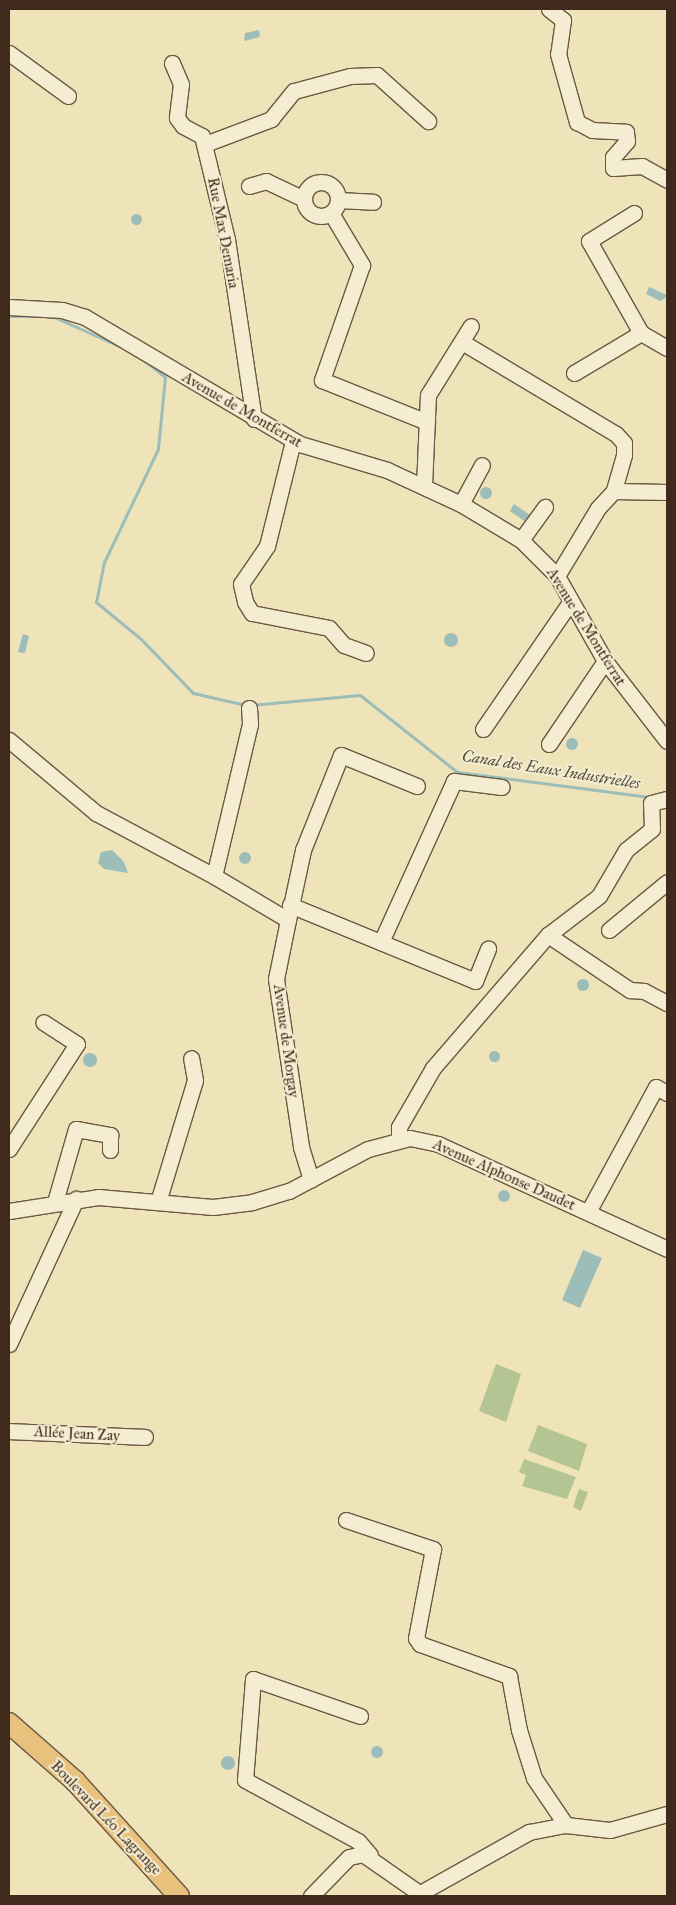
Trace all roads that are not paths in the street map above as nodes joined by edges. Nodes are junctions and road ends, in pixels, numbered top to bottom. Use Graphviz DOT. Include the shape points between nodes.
graph roads {
  1 [pos="549,9"];
  2 [pos="9,53"];
  3 [pos="172,63"];
  4 [pos="68,96"];
  5 [pos="428,121"];
  6 [pos="205,144"];
  7 [pos="667,180"];
  8 [pos="249,186"];
  9 [pos="304,199"];
  10 [pos="338,200"];
  11 [pos="373,202"];
  12 [pos="331,213"];
  13 [pos="634,213"];
  14 [pos="9,306"];
  15 [pos="471,326"];
  16 [pos="640,333"];
  17 [pos="462,342"];
  18 [pos="667,348"];
  19 [pos="574,373"];
  20 [pos="254,419"];
  21 [pos="428,422"];
  22 [pos="293,441"];
  23 [pos="482,465"];
  24 [pos="424,486"];
  25 [pos="614,491"];
  26 [pos="667,492"];
  27 [pos="461,504"];
  28 [pos="545,506"];
  29 [pos="521,540"];
  30 [pos="557,576"];
  31 [pos="571,601"];
  32 [pos="366,654"];
  33 [pos="605,661"];
  34 [pos="249,708"];
  35 [pos="483,730"];
  36 [pos="9,740"];
  37 [pos="667,741"];
  38 [pos="549,744"];
  39 [pos="417,786"];
  40 [pos="502,788"];
  41 [pos="667,798"];
  42 [pos="214,876"];
  43 [pos="667,882"];
  44 [pos="289,913"];
  45 [pos="609,930"];
  46 [pos="548,935"];
  47 [pos="381,942"];
  48 [pos="488,949"];
  49 [pos="667,1003"];
  50 [pos="43,1022"];
  51 [pos="191,1058"];
  52 [pos="667,1092"];
  53 [pos="399,1139"];
  54 [pos="9,1149"];
  55 [pos="110,1150"];
  56 [pos="311,1180"];
  57 [pos="76,1199"];
  58 [pos="55,1202"];
  59 [pos="158,1202"];
  60 [pos="9,1211"];
  61 [pos="588,1212"];
  62 [pos="667,1249"];
  63 [pos="9,1344"];
  64 [pos="9,1431"];
  65 [pos="144,1437"];
  66 [pos="346,1520"];
  67 [pos="360,1716"];
  68 [pos="9,1723"];
  69 [pos="9,1740"];
  70 [pos="667,1814"];
  71 [pos="566,1824"];
  72 [pos="370,1855"];
  73 [pos="418,1895"];
  74 [pos="164,1896"];
  75 [pos="179,1896"];
  76 [pos="311,1896"];
  1 -- 7 [label="street" via="563,20 558,54 577,122 592,130 626,132 627,141 614,157 613,168 642,166"];
  2 -- 4 [label="street"];
  3 -- 6 [label="street, Rue Max Demaria" via="181,84 177,118 202,136"];
  5 -- 6 [label="street" via="377,75 350,76 294,91 271,119"];
  6 -- 20 [label="street, Rue Max Demaria" via="227,239"];
  8 -- 9 [label="street" via="266,181"];
  9 -- 10 [label="street" via="311,185 321,182 335,190"];
  9 -- 12 [label="street" via="311,213"];
  10 -- 11 [label="street"];
  10 -- 12 [label="street"];
  12 -- 21 [label="street" via="362,265 322,380"];
  13 -- 16 [label="street" via="588,241"];
  14 -- 20 [label="street, Avenue de Montferrat" via="62,310 85,317 121,335"];
  15 -- 17 [label="street"];
  16 -- 18 [label="street"];
  16 -- 19 [label="street"];
  17 -- 21 [label="street" via="428,395"];
  17 -- 25 [label="street" via="616,434 624,443 624,454"];
  20 -- 22 [label="street, Avenue de Montferrat"];
  21 -- 24 [label="street"];
  22 -- 24 [label="street, Avenue de Montferrat"];
  22 -- 32 [label="street" via="267,546 241,584 245,602 252,613 329,628 344,645"];
  23 -- 27 [label="street"];
  24 -- 27 [label="street, Avenue de Montferrat"];
  25 -- 26 [label="street"];
  25 -- 30 [label="street" via="598,508"];
  27 -- 29 [label="street, Avenue de Montferrat"];
  28 -- 29 [label="street"];
  29 -- 30 [label="street, Avenue de Montferrat"];
  30 -- 31 [label="street, Avenue de Montferrat"];
  31 -- 33 [label="street, Avenue de Montferrat"];
  31 -- 35 [label="street"];
  33 -- 37 [label="street, Avenue de Montferrat"];
  33 -- 38 [label="street"];
  34 -- 42 [label="street" via="246,742"];
  36 -- 42 [label="street" via="96,813"];
  39 -- 44 [label="street, Avenue de Morgay" via="341,755 303,850"];
  40 -- 47 [label="street" via="454,781"];
  41 -- 46 [label="street" via="651,803 652,830 626,850 599,896"];
  42 -- 44 [label="street"];
  43 -- 45 [label="street"];
  44 -- 47 [label="street"];
  44 -- 56 [label="street, Avenue de Morgay" via="276,979 301,1147"];
  46 -- 49 [label="street" via="630,990 644,991"];
  46 -- 53 [label="street" via="433,1068 399,1127"];
  47 -- 48 [label="street" via="475,981"];
  50 -- 54 [label="street" via="77,1044"];
  51 -- 59 [label="street" via="195,1080"];
  52 -- 61 [label="street" via="656,1087"];
  53 -- 56 [label="street, Avenue Alphonse Daudet" via="368,1149"];
  53 -- 61 [label="street, Avenue Alphonse Daudet" via="438,1144"];
  55 -- 58 [label="street" via="110,1135 76,1129"];
  56 -- 59 [label="street, Avenue Alphonse Daudet" via="272,1197 231,1206"];
  57 -- 58 [label="street, Avenue Alphonse Daudet"];
  57 -- 59 [label="street, Avenue Alphonse Daudet"];
  57 -- 63 [label="street"];
  58 -- 60 [label="street, Avenue Alphonse Daudet"];
  61 -- 62 [label="street, Avenue Alphonse Daudet"];
  64 -- 65 [label="street, Allée Jean Zay"];
  66 -- 71 [label="street" via="434,1549 416,1638 420,1644 509,1676 519,1730 534,1778"];
  67 -- 72 [label="street" via="253,1679 245,1780 358,1841"];
  68 -- 75 [label="main road, Boulevard Léo Lagrange" via="75,1782"];
  69 -- 74 [label="main road, Boulevard Léo Lagrange" via="84,1807"];
  70 -- 71 [label="street" via="610,1830"];
  71 -- 73 [label="street" via="529,1832"];
  72 -- 73 [label="street"];
  72 -- 76 [label="street" via="349,1858"];
}
